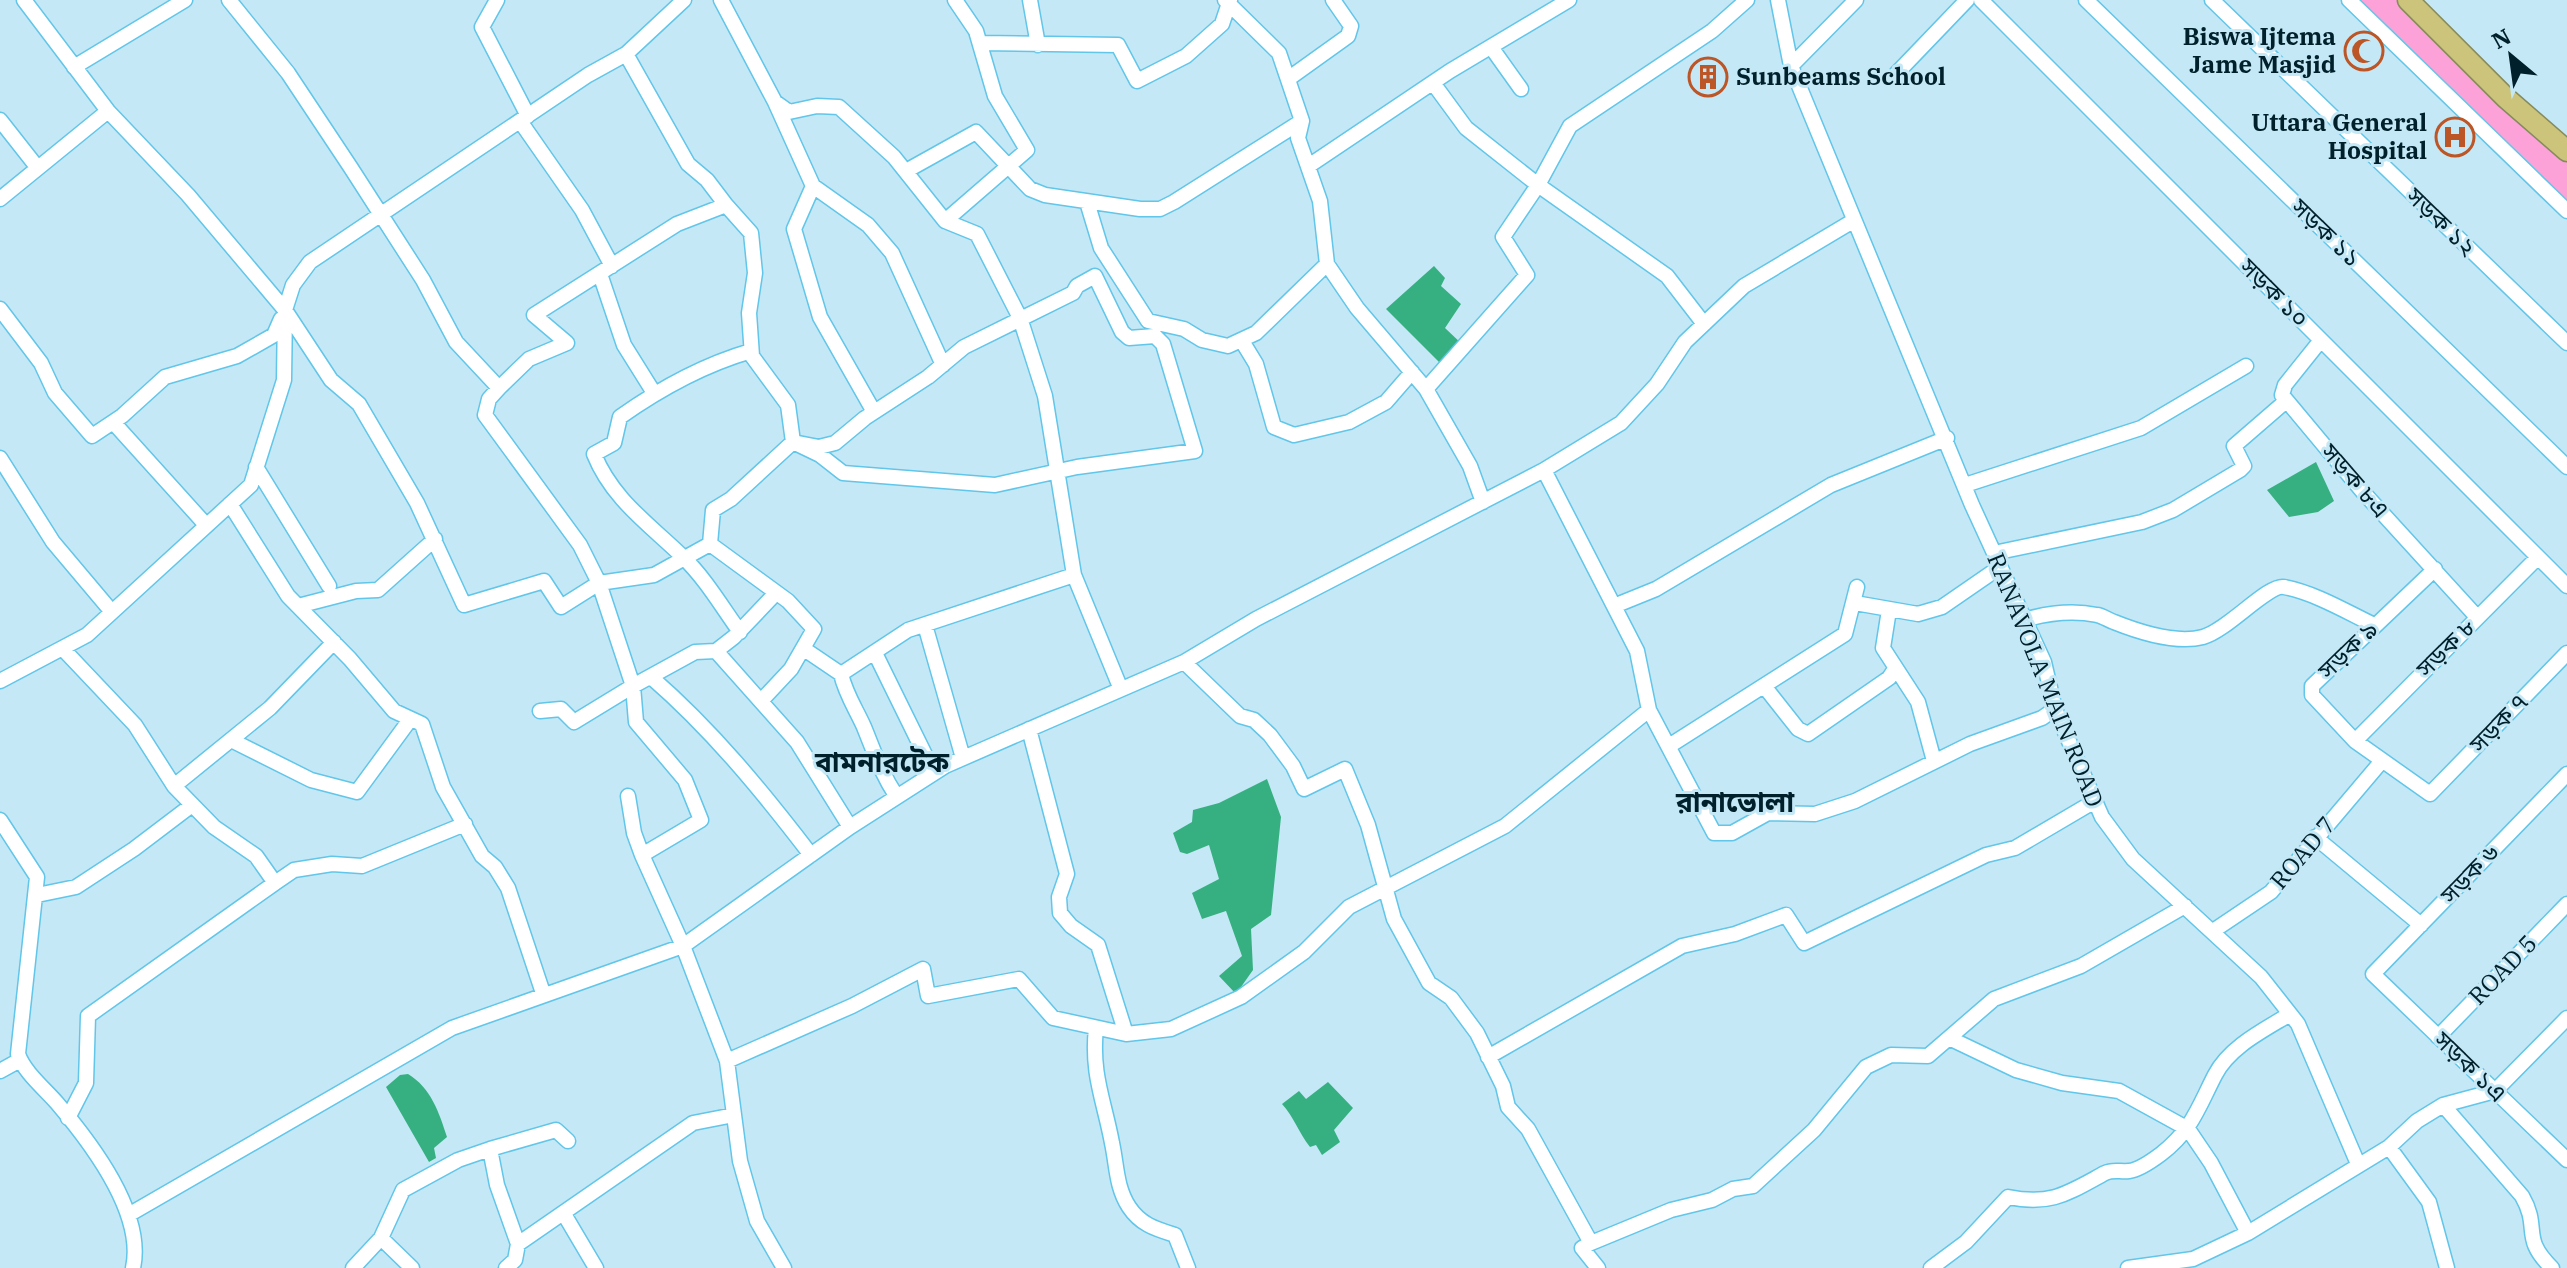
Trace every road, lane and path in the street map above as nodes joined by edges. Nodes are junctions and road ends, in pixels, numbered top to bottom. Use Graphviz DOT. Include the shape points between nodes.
graph roads {
  1 [pos="24,0"];
  2 [pos="185,0"];
  3 [pos="229,0"];
  4 [pos="497,0"];
  5 [pos="684,0"];
  6 [pos="721,0"];
  7 [pos="955,0"];
  8 [pos="1030,0"];
  9 [pos="1333,0"];
  10 [pos="1569,0"];
  11 [pos="1747,0"];
  12 [pos="1778,0"];
  13 [pos="1856,0"];
  14 [pos="1967,0"];
  15 [pos="1981,0"];
  16 [pos="2086,0"];
  17 [pos="2212,0"];
  18 [pos="2349,0"];
  19 [pos="2408,0"];
  20 [pos="1227,1"];
  21 [pos="980,43"];
  22 [pos="1038,45"];
  23 [pos="1491,47"];
  24 [pos="626,54"];
  25 [pos="1791,66"];
  26 [pos="74,67"];
  27 [pos="1896,74"];
  28 [pos="1288,79"];
  29 [pos="1433,83"];
  30 [pos="1521,89"];
  31 [pos="775,102"];
  32 [pos="108,111"];
  33 [pos="524,118"];
  34 [pos="0,120"];
  35 [pos="1302,121"];
  36 [pos="2567,151"];
  37 [pos="1310,165"];
  38 [pos="37,167"];
  39 [pos="1007,167"];
  40 [pos="906,171"];
  41 [pos="1538,185"];
  42 [pos="813,186"];
  43 [pos="0,199"];
  44 [pos="1087,202"];
  45 [pos="726,205"];
  46 [pos="2567,211"];
  47 [pos="381,214"];
  48 [pos="945,221"];
  49 [pos="1853,221"];
  50 [pos="1327,264"];
  51 [pos="606,270"];
  52 [pos="0,309"];
  53 [pos="285,310"];
  54 [pos="1020,318"];
  55 [pos="1704,324"];
  56 [pos="2321,340"];
  57 [pos="1242,341"];
  58 [pos="2567,343"];
  59 [pos="751,351"];
  60 [pos="943,365"];
  61 [pos="2246,366"];
  62 [pos="1412,372"];
  63 [pos="499,388"];
  64 [pos="1426,389"];
  65 [pos="654,393"];
  66 [pos="2286,401"];
  67 [pos="874,412"];
  68 [pos="113,422"];
  69 [pos="1947,438"];
  70 [pos="793,442"];
  71 [pos="0,458"];
  72 [pos="256,467"];
  73 [pos="2567,467"];
  74 [pos="1544,470"];
  75 [pos="1055,471"];
  76 [pos="1965,485"];
  77 [pos="1483,502"];
  78 [pos="230,504"];
  79 [pos="206,525"];
  80 [pos="435,539"];
  81 [pos="710,544"];
  82 [pos="2538,557"];
  83 [pos="684,558"];
  84 [pos="1997,560"];
  85 [pos="2435,569"];
  86 [pos="1074,575"];
  87 [pos="599,583"];
  88 [pos="329,586"];
  89 [pos="2567,586"];
  90 [pos="1857,587"];
  91 [pos="776,593"];
  92 [pos="1855,603"];
  93 [pos="298,606"];
  94 [pos="1614,606"];
  95 [pos="1889,610"];
  96 [pos="112,612"];
  97 [pos="2477,617"];
  98 [pos="2024,620"];
  99 [pos="925,625"];
  100 [pos="2374,625"];
  101 [pos="740,632"];
  102 [pos="334,642"];
  103 [pos="63,649"];
  104 [pos="716,651"];
  105 [pos="807,651"];
  106 [pos="875,653"];
  107 [pos="2567,653"];
  108 [pos="1184,662"];
  109 [pos="1895,669"];
  110 [pos="841,674"];
  111 [pos="651,677"];
  112 [pos="0,681"];
  113 [pos="633,686"];
  114 [pos="1764,686"];
  115 [pos="1120,687"];
  116 [pos="762,700"];
  117 [pos="2055,709"];
  118 [pos="1649,710"];
  119 [pos="540,711"];
  120 [pos="409,721"];
  121 [pos="1029,729"];
  122 [pos="2355,741"];
  123 [pos="235,742"];
  124 [pos="1669,746"];
  125 [pos="963,758"];
  126 [pos="1934,761"];
  127 [pos="2381,762"];
  128 [pos="934,773"];
  129 [pos="2567,774"];
  130 [pos="174,786"];
  131 [pos="2430,794"];
  132 [pos="628,796"];
  133 [pos="897,797"];
  134 [pos="2095,801"];
  135 [pos="192,805"];
  136 [pos="1,823"];
  137 [pos="465,824"];
  138 [pos="850,827"];
  139 [pos="2315,837"];
  140 [pos="642,855"];
  141 [pos="811,855"];
  142 [pos="275,883"];
  143 [pos="1387,886"];
  144 [pos="37,895"];
  145 [pos="2567,904"];
  146 [pos="2185,906"];
  147 [pos="2421,925"];
  148 [pos="2213,931"];
  149 [pos="683,946"];
  150 [pos="2373,974"];
  151 [pos="543,993"];
  152 [pos="2290,1014"];
  153 [pos="2567,1018"];
  154 [pos="1096,1028"];
  155 [pos="1126,1034"];
  156 [pos="2438,1037"];
  157 [pos="1949,1038"];
  158 [pos="1488,1057"];
  159 [pos="20,1060"];
  160 [pos="727,1061"];
  161 [pos="0,1071"];
  162 [pos="2495,1091"];
  163 [pos="2443,1105"];
  164 [pos="734,1115"];
  165 [pos="68,1118"];
  166 [pos="2188,1129"];
  167 [pos="568,1141"];
  168 [pos="2389,1147"];
  169 [pos="490,1149"];
  170 [pos="2565,1154"];
  171 [pos="2358,1164"];
  172 [pos="130,1214"];
  173 [pos="564,1214"];
  174 [pos="2248,1233"];
  175 [pos="381,1238"];
  176 [pos="1591,1243"];
  177 [pos="518,1244"];
  178 [pos="133,1268"];
  179 [pos="353,1268"];
  180 [pos="412,1268"];
  181 [pos="506,1268"];
  182 [pos="596,1268"];
  183 [pos="784,1268"];
  184 [pos="1188,1268"];
  185 [pos="1598,1268"];
  186 [pos="1931,1268"];
  187 [pos="2128,1268"];
  188 [pos="2447,1268"];
  189 [pos="2552,1268"];
  1 -- 26 [label="street"];
  2 -- 26 [label="street"];
  3 -- 47 [label="street" via="288,73"];
  4 -- 33 [label="street" via="482,27"];
  5 -- 24 [label="street"];
  6 -- 31 [label="street"];
  7 -- 21 [label="street"];
  8 -- 22 [label="street"];
  9 -- 28 [label="street" via="1351,26 1348,36"];
  10 -- 23 [label="street"];
  11 -- 41 [label="street" via="1712,31 1570,126"];
  12 -- 25 [label="street, RANAVOLA MAIN ROAD"];
  13 -- 25 [label="street"];
  14 -- 27 [label="street"];
  15 -- 56 [label="street, সড়ক ১০"];
  16 -- 73 [label="street, সড়ক ১১"];
  17 -- 58 [label="street, সড়ক ১২"];
  18 -- 46 [label="street"];
  19 -- 36 [label="highway" via="2499,92"];
  20 -- 22 [label="street" via="1222,24 1186,56 1137,81 1118,45"];
  20 -- 28 [label="street" via="1279,53"];
  21 -- 22 [label="street"];
  21 -- 39 [label="street" via="995,96 1027,150"];
  23 -- 29 [label="street"];
  23 -- 30 [label="street"];
  24 -- 33 [label="street"];
  24 -- 45 [label="street" via="688,164"];
  25 -- 49 [label="street, RANAVOLA MAIN ROAD"];
  26 -- 32 [label="street"];
  28 -- 35 [label="street"];
  29 -- 37 [label="street"];
  29 -- 41 [label="street" via="1466,128"];
  31 -- 40 [label="street" via="789,112 839,107"];
  31 -- 42 [label="street"];
  32 -- 38 [label="street"];
  32 -- 53 [label="street"];
  33 -- 47 [label="street"];
  33 -- 51 [label="street" via="582,210"];
  34 -- 38 [label="street"];
  35 -- 37 [label="street" via="1298,138"];
  35 -- 44 [label="street" via="1160,209"];
  37 -- 50 [label="street"];
  38 -- 43 [label="street"];
  39 -- 40 [label="street" via="976,132"];
  39 -- 44 [label="street" via="1030,189"];
  39 -- 48 [label="street"];
  40 -- 48 [label="street"];
  41 -- 55 [label="street" via="1667,276"];
  41 -- 64 [label="street" via="1503,237 1527,275"];
  42 -- 60 [label="street" via="868,225 892,253"];
  42 -- 67 [label="street" via="794,229 820,317"];
  44 -- 57 [label="street" via="1101,248 1148,321 1228,346"];
  45 -- 51 [label="street" via="677,224"];
  45 -- 59 [label="street" via="751,233"];
  47 -- 53 [label="street" via="310,262 293,285"];
  47 -- 63 [label="street" via="456,342"];
  48 -- 54 [label="street" via="977,234"];
  49 -- 55 [label="street" via="1744,286"];
  49 -- 69 [label="street, RANAVOLA MAIN ROAD"];
  50 -- 57 [label="street"];
  50 -- 62 [label="street"];
  51 -- 63 [label="street" via="534,315 567,343 529,359"];
  51 -- 65 [label="street" via="624,345"];
  52 -- 68 [label="street" via="41,363 55,393 92,436"];
  53 -- 68 [label="street" via="274,335 237,356 165,377"];
  53 -- 72 [label="street" via="284,380"];
  53 -- 80 [label="street" via="331,380 359,404"];
  54 -- 60 [label="street" via="964,347"];
  54 -- 75 [label="street" via="1045,396"];
  54 -- 75 [label="street" via="1097,277 1122,332 1129,338 1155,336 1163,344 1195,451"];
  55 -- 74 [label="street" via="1621,423"];
  56 -- 66 [label="street" via="2282,389"];
  56 -- 82 [label="street, সড়ক ১০"];
  57 -- 62 [label="street" via="1256,364 1274,427 1294,435 1349,422 1386,402"];
  59 -- 65 [label="street" via="720,360"];
  59 -- 70 [label="street" via="788,405"];
  60 -- 67 [label="street"];
  61 -- 76 [label="street" via="2141,428"];
  62 -- 64 [label="street"];
  63 -- 87 [label="street" via="485,415 580,545"];
  64 -- 77 [label="street" via="1470,466"];
  65 -- 83 [label="street" via="620,417 614,443 594,454 627,509"];
  66 -- 84 [label="street" via="2234,446 2244,466 2240,470 2173,510"];
  66 -- 85 [label="street, সড়ক ৮এ"];
  67 -- 70 [label="street" via="835,443 819,447"];
  68 -- 79 [label="street"];
  69 -- 76 [label="street, RANAVOLA MAIN ROAD"];
  69 -- 94 [label="street" via="1831,485 1656,589"];
  70 -- 75 [label="street" via="843,473 995,485"];
  70 -- 81 [label="street" via="713,510"];
  71 -- 96 [label="street" via="53,542"];
  72 -- 78 [label="street" via="251,485"];
  72 -- 88 [label="street"];
  74 -- 77 [label="street"];
  74 -- 94 [label="street"];
  75 -- 86 [label="street"];
  76 -- 84 [label="street, RANAVOLA MAIN ROAD"];
  77 -- 108 [label="street"];
  78 -- 79 [label="street"];
  78 -- 93 [label="street"];
  79 -- 96 [label="street"];
  80 -- 87 [label="street" via="464,605 544,581 561,607"];
  80 -- 93 [label="street" via="378,590"];
  81 -- 83 [label="street"];
  81 -- 91 [label="street"];
  82 -- 89 [label="street, সড়ক ১০"];
  82 -- 97 [label="street, সড়ক ৮"];
  83 -- 87 [label="street" via="654,575"];
  83 -- 101 [label="street"];
  84 -- 95 [label="street" via="1942,607 1914,615"];
  84 -- 98 [label="street, RANAVOLA MAIN ROAD"];
  85 -- 97 [label="street, সড়ক ৮এ"];
  85 -- 100 [label="street, সড়ক ৯"];
  86 -- 99 [label="street"];
  86 -- 115 [label="street"];
  87 -- 113 [label="street"];
  90 -- 92 [label="street"];
  91 -- 101 [label="street"];
  91 -- 116 [label="street" via="814,629 791,669"];
  92 -- 95 [label="street"];
  92 -- 114 [label="street" via="1845,634"];
  93 -- 102 [label="street"];
  94 -- 118 [label="street" via="1637,651"];
  95 -- 109 [label="street" via="1883,648"];
  96 -- 103 [label="street"];
  97 -- 122 [label="street, সড়ক ৮"];
  98 -- 100 [label="street" via="2065,612 2098,615 2186,640 2207,636 2282,586"];
  98 -- 117 [label="street, RANAVOLA MAIN ROAD" via="2044,662"];
  99 -- 106 [label="street"];
  99 -- 125 [label="street"];
  100 -- 122 [label="street, সড়ক ৯" via="2312,686 2312,695"];
  101 -- 104 [label="street"];
  102 -- 120 [label="street" via="382,700"];
  102 -- 130 [label="street" via="270,708"];
  103 -- 112 [label="street"];
  103 -- 130 [label="street" via="135,725"];
  104 -- 111 [label="street" via="695,652"];
  104 -- 116 [label="street"];
  105 -- 110 [label="street"];
  106 -- 110 [label="street"];
  106 -- 128 [label="street"];
  107 -- 131 [label="street, সড়ক ৭"];
  108 -- 115 [label="street"];
  108 -- 143 [label="street" via="1240,716 1254,720 1270,735 1304,789 1345,769"];
  109 -- 114 [label="street" via="1808,734"];
  109 -- 126 [label="street" via="1918,702"];
  110 -- 133 [label="street" via="877,766"];
  111 -- 113 [label="street"];
  111 -- 141 [label="street" via="707,728"];
  113 -- 119 [label="street" via="574,722 561,709"];
  113 -- 140 [label="street" via="636,722 685,780 701,820"];
  114 -- 124 [label="street"];
  115 -- 121 [label="street"];
  116 -- 138 [label="street" via="797,742"];
  117 -- 126 [label="street"];
  117 -- 134 [label="street, RANAVOLA MAIN ROAD"];
  118 -- 124 [label="street"];
  118 -- 143 [label="street" via="1505,826"];
  120 -- 123 [label="street" via="357,792 311,780"];
  120 -- 137 [label="street" via="422,724 443,787"];
  121 -- 125 [label="street"];
  121 -- 155 [label="street" via="1067,874 1060,913 1098,945"];
  122 -- 127 [label="street, সড়ক ৯"];
  124 -- 126 [label="street" via="1714,833 1732,833 1768,813 1815,814 1855,801"];
  125 -- 128 [label="street"];
  127 -- 131 [label="street, সড়ক ৯"];
  127 -- 139 [label="street, ROAD 7"];
  128 -- 133 [label="street"];
  129 -- 147 [label="street, সড়ক ৬"];
  130 -- 135 [label="street"];
  132 -- 140 [label="street"];
  133 -- 138 [label="street"];
  134 -- 146 [label="street, RANAVOLA MAIN ROAD" via="2133,859"];
  134 -- 158 [label="street" via="2015,848 1986,855 1804,943 1786,915 1682,946"];
  135 -- 142 [label="street" via="256,856"];
  135 -- 144 [label="street" via="76,887"];
  136 -- 144 [label="street" via="37,877"];
  137 -- 142 [label="street" via="362,866 294,870"];
  137 -- 151 [label="street" via="508,888"];
  138 -- 141 [label="street"];
  139 -- 147 [label="street"];
  139 -- 148 [label="street, ROAD 7" via="2271,892"];
  140 -- 149 [label="street"];
  141 -- 149 [label="street"];
  142 -- 165 [label="street" via="88,1016 86,1083"];
  143 -- 155 [label="street" via="1349,907 1304,952 1241,997 1171,1029"];
  143 -- 158 [label="street" via="1394,919 1429,983 1451,998"];
  144 -- 159 [label="street"];
  145 -- 156 [label="street, ROAD 5"];
  146 -- 148 [label="street, RANAVOLA MAIN ROAD"];
  146 -- 157 [label="street" via="2081,966 1994,999"];
  147 -- 150 [label="street, সড়ক ৬"];
  148 -- 152 [label="street, RANAVOLA MAIN ROAD"];
  149 -- 151 [label="street"];
  149 -- 160 [label="street"];
  150 -- 156 [label="street, সড়ক ১এ"];
  151 -- 172 [label="street" via="452,1028"];
  152 -- 166 [label="street" via="2246,1041 2215,1073"];
  152 -- 171 [label="street, RANAVOLA MAIN ROAD"];
  153 -- 162 [label="street"];
  154 -- 155 [label="street"];
  154 -- 160 [label="street" via="1053,1018 1019,979 928,996 923,969"];
  154 -- 184 [label="street" via="1095,1080 1119,1186 1147,1226 1175,1235"];
  156 -- 162 [label="street, সড়ক ১এ"];
  157 -- 166 [label="street" via="2016,1070 2119,1091"];
  157 -- 176 [label="street" via="1928,1056 1891,1055 1866,1067 1814,1130 1753,1186 1671,1210"];
  158 -- 176 [label="street" via="1508,1107 1528,1129"];
  159 -- 161 [label="street"];
  159 -- 165 [label="street"];
  160 -- 164 [label="street"];
  162 -- 163 [label="street"];
  162 -- 170 [label="street, সড়ক ১এ"];
  163 -- 168 [label="street"];
  163 -- 189 [label="street" via="2531,1213 2531,1241"];
  164 -- 173 [label="street" via="693,1123"];
  164 -- 183 [label="street" via="757,1221"];
  165 -- 172 [label="street"];
  166 -- 174 [label="street"];
  166 -- 186 [label="street" via="2159,1156 2131,1172 2110,1170 2075,1190 2036,1203 2008,1197 1966,1242"];
  167 -- 169 [label="street" via="556,1130"];
  168 -- 171 [label="street"];
  168 -- 188 [label="street" via="2429,1202"];
  169 -- 175 [label="street" via="403,1190"];
  169 -- 177 [label="street"];
  171 -- 174 [label="street"];
  172 -- 178 [label="street"];
  173 -- 177 [label="street"];
  173 -- 182 [label="street"];
  174 -- 187 [label="street" via="2193,1259"];
  175 -- 179 [label="street"];
  175 -- 180 [label="street"];
  176 -- 185 [label="street" via="1582,1248"];
  177 -- 181 [label="street" via="515,1260"];
}
